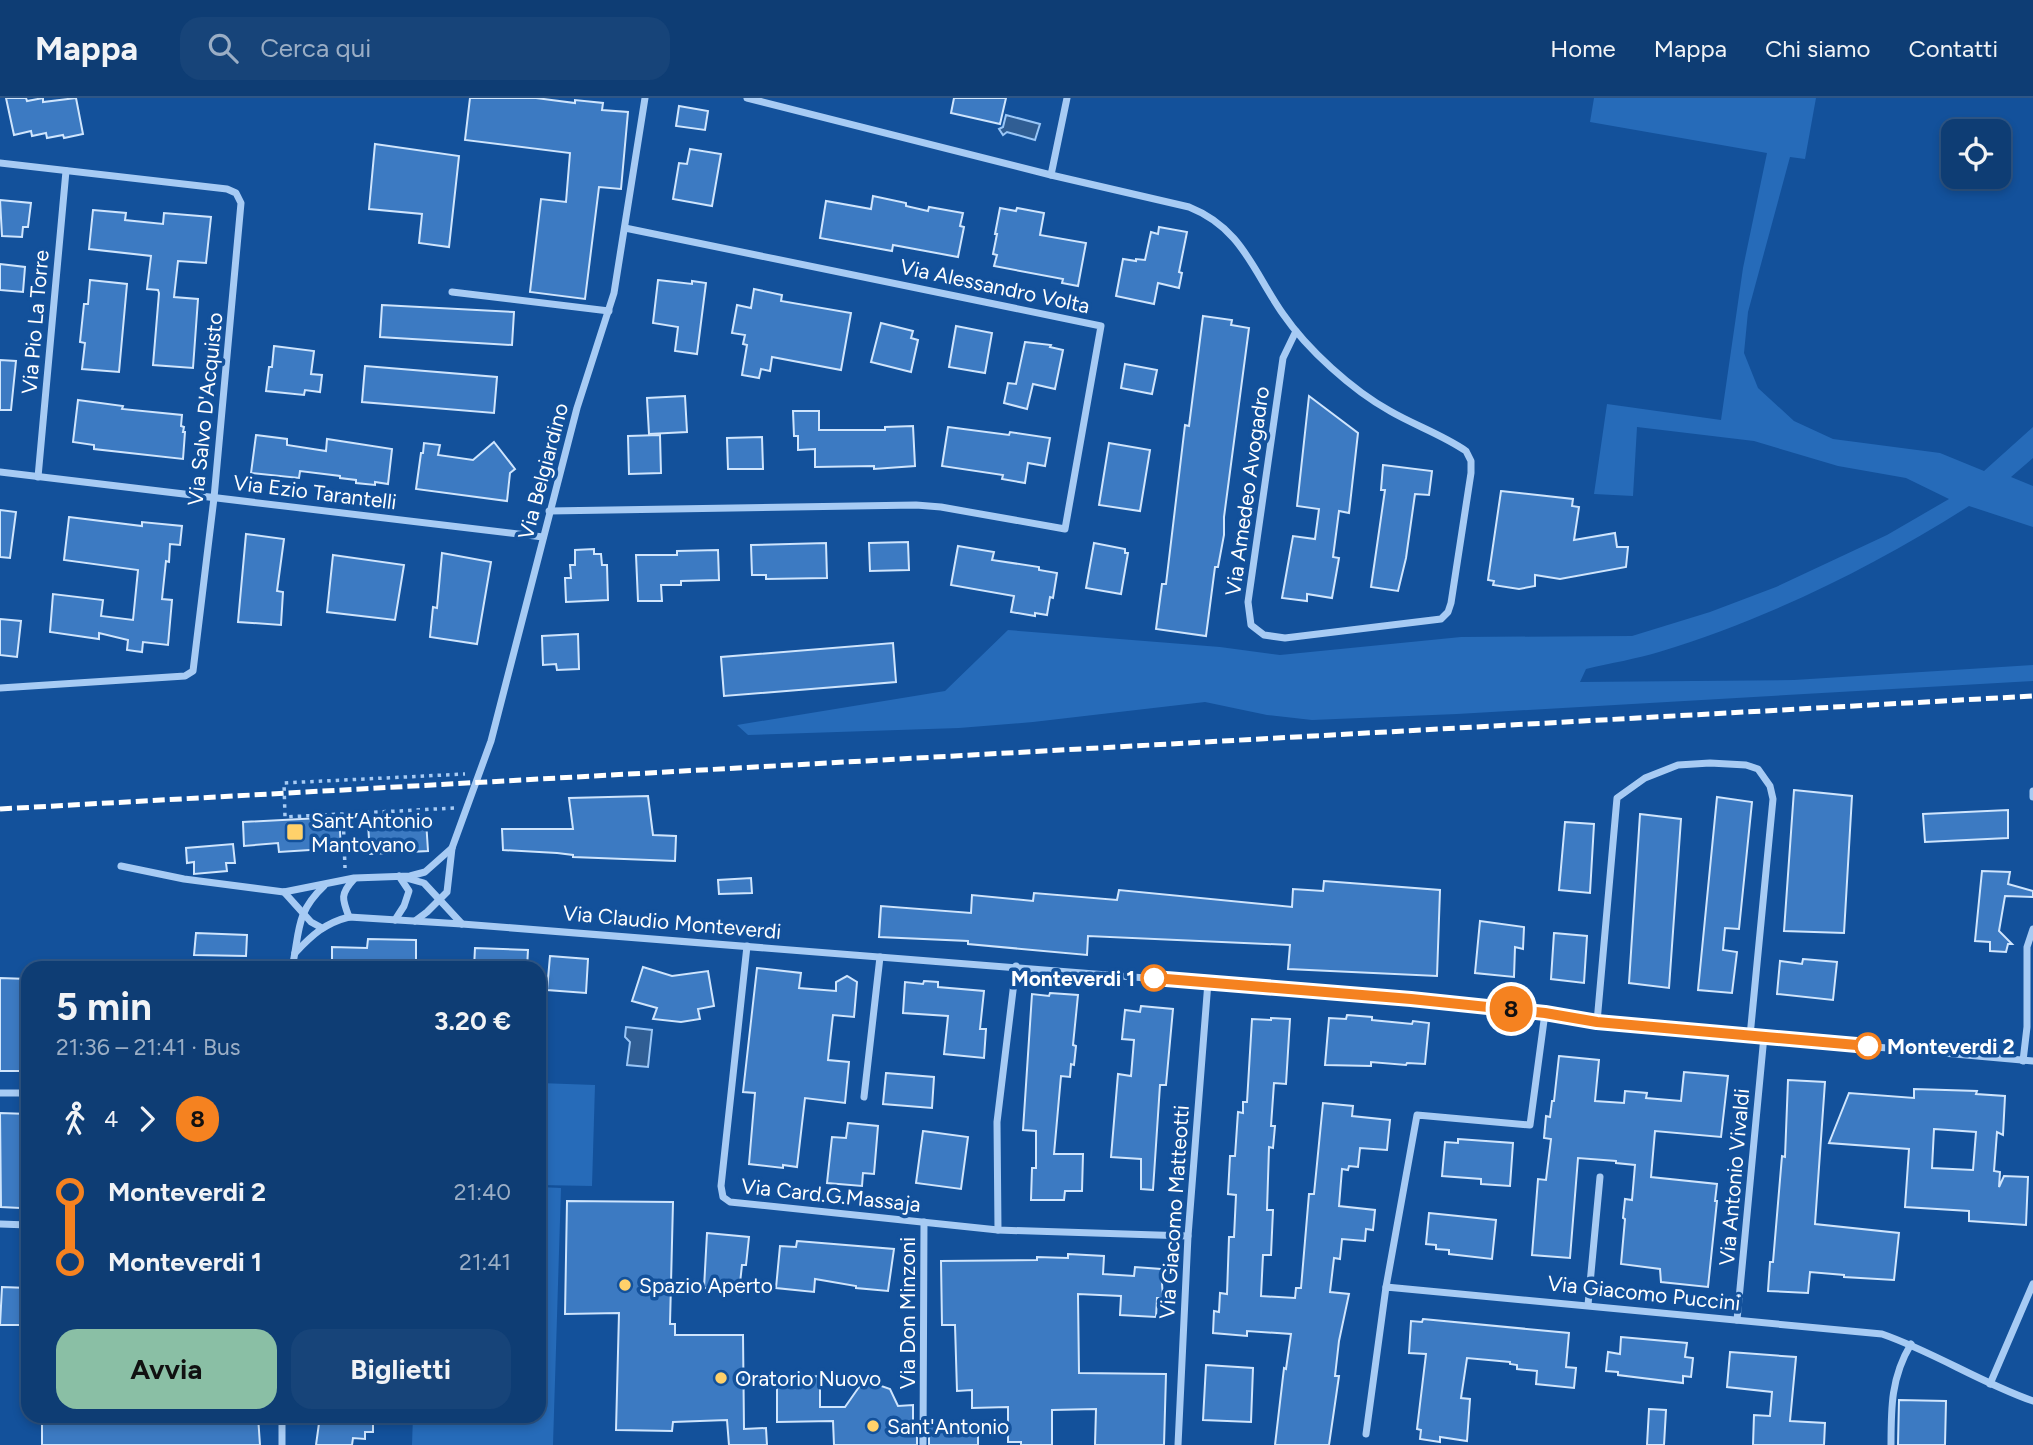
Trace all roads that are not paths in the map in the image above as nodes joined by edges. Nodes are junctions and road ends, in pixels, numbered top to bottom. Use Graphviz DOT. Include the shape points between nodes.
graph roads {
  1 [pos="645,98"];
  2 [pos="747,98"];
  3 [pos="1067,98"];
  4 [pos="0,163"];
  5 [pos="66,171"];
  6 [pos="1051,174"];
  7 [pos="625,228"];
  8 [pos="452,292"];
  9 [pos="609,311"];
  10 [pos="1296,331"];
  11 [pos="0,472"];
  12 [pos="38,477"];
  13 [pos="214,498"];
  14 [pos="549,511"];
  15 [pos="543,537"];
  16 [pos="0,688"];
  17 [pos="2033,791"];
  18 [pos="2033,797"];
  19 [pos="452,848"];
  20 [pos="121,866"];
  21 [pos="399,876"];
  22 [pos="350,879"];
  23 [pos="325,885"];
  24 [pos="284,892"];
  25 [pos="440,899"];
  26 [pos="302,913"];
  27 [pos="349,917"];
  28 [pos="395,920"];
  29 [pos="414,921"];
  30 [pos="462,924"];
  31 [pos="322,928"];
  32 [pos="2033,929"];
  33 [pos="747,946"];
  34 [pos="295,953"];
  35 [pos="880,957"];
  36 [pos="293,961"];
  37 [pos="1016,966"];
  38 [pos="1209,982"];
  39 [pos="1545,1013"];
  40 [pos="1597,1022"];
  41 [pos="1750,1035"];
  42 [pos="1764,1037"];
  43 [pos="2023,1061"];
  44 [pos="2033,1062"];
  45 [pos="0,1093"];
  46 [pos="21,1093"];
  47 [pos="864,1097"];
  48 [pos="1600,1177"];
  49 [pos="924,1222"];
  50 [pos="0,1224"];
  51 [pos="21,1225"];
  52 [pos="998,1230"];
  53 [pos="1188,1236"];
  54 [pos="2033,1284"];
  55 [pos="1386,1287"];
  56 [pos="1588,1305"];
  57 [pos="1737,1320"];
  58 [pos="1911,1344"];
  59 [pos="1990,1384"];
  60 [pos="2033,1401"];
  61 [pos="282,1423"];
  62 [pos="1366,1434"];
  63 [pos="282,1445"];
  64 [pos="923,1445"];
  65 [pos="1178,1445"];
  66 [pos="1891,1445"];
  1 -- 7 [label="street, Via Belgiardino"];
  2 -- 6 [label="street, Via Amedeo Avogadro"];
  3 -- 6 [label="street"];
  4 -- 5 [label="street, Via Salvo D'Acquisto"];
  5 -- 12 [label="street, Via Pio La Torre"];
  5 -- 13 [label="street, Via Salvo D'Acquisto" via="227,189 236,193 241,203"];
  6 -- 10 [label="street, Via Amedeo Avogadro" via="1207,215 1239,242"];
  7 -- 9 [label="street, Via Belgiardino"];
  7 -- 14 [label="street, Via Alessandro Volta" via="1101,326 1065,528 916,505"];
  8 -- 9 [label="street"];
  9 -- 14 [label="street, Via Belgiardino"];
  10 -- 10 [label="street, Via Amedeo Avogadro" via="1386,409 1466,451 1471,461 1467,499 1451,603 1441,619 1285,638 1264,635 1251,625 1248,602 1283,358"];
  11 -- 12 [label="street, Via Ezio Tarantelli"];
  12 -- 13 [label="street, Via Ezio Tarantelli"];
  13 -- 15 [label="street, Via Ezio Tarantelli"];
  13 -- 16 [label="street, Via Salvo D'Acquisto" via="193,671 185,676"];
  14 -- 15 [label="street, Via Belgiardino"];
  15 -- 19 [label="street, Via Belgiardino" via="491,741"];
  17 -- 18 [label="street"];
  19 -- 21 [label="street" via="425,872"];
  19 -- 25 [label="street, Via Belgiardino" via="447,892"];
  20 -- 24 [label="street"];
  21 -- 22 [label="street"];
  21 -- 25 [label="street" via="424,883"];
  21 -- 28 [label="street" via="409,891"];
  22 -- 23 [label="street"];
  22 -- 27 [label="street" via="343,900"];
  23 -- 24 [label="street"];
  23 -- 26 [label="street"];
  24 -- 26 [label="street"];
  25 -- 29 [label="street"];
  25 -- 30 [label="street"];
  26 -- 31 [label="street"];
  26 -- 34 [label="street"];
  27 -- 28 [label="street"];
  27 -- 31 [label="street"];
  28 -- 29 [label="street, Via Claudio Monteverdi"];
  29 -- 30 [label="street, Via Claudio Monteverdi"];
  30 -- 33 [label="street, Via Claudio Monteverdi"];
  31 -- 34 [label="street"];
  32 -- 43 [label="street" via="2027,947"];
  33 -- 35 [label="street, Via Claudio Monteverdi"];
  33 -- 49 [label="street, Via Card.G.Massaja" via="723,1197 730,1202"];
  34 -- 36 [label="street"];
  35 -- 37 [label="street, Via Claudio Monteverdi"];
  35 -- 47 [label="street"];
  37 -- 38 [label="street, Via Claudio Monteverdi"];
  37 -- 52 [label="street" via="997,1122"];
  38 -- 39 [label="street, Via Claudio Monteverdi"];
  38 -- 53 [label="street, Via Giacomo Matteotti"];
  39 -- 40 [label="street, Via Claudio Monteverdi"];
  39 -- 55 [label="street" via="1530,1125 1417,1115"];
  40 -- 41 [label="street, Via Claudio Monteverdi"];
  40 -- 41 [label="street" via="1617,798 1645,778 1678,765 1746,765 1758,769 1773,799"];
  41 -- 42 [label="street, Via Claudio Monteverdi"];
  42 -- 43 [label="street, Via Claudio Monteverdi"];
  42 -- 57 [label="street, Via Antonio Vivaldi"];
  43 -- 44 [label="street, Via Claudio Monteverdi"];
  45 -- 46 [label="street"];
  48 -- 56 [label="street"];
  49 -- 52 [label="street, Via Card.G.Massaja"];
  49 -- 64 [label="street, Via Don Minzoni"];
  50 -- 51 [label="street"];
  52 -- 53 [label="street, Via Card.G.Massaja"];
  53 -- 65 [label="street, Via Giacomo Matteotti"];
  54 -- 59 [label="street"];
  55 -- 56 [label="street, Via Giacomo Puccini"];
  55 -- 62 [label="street"];
  56 -- 57 [label="street, Via Giacomo Puccini"];
  57 -- 58 [label="street, Via Giacomo Puccini" via="1861,1331"];
  58 -- 59 [label="street, Via Giacomo Puccini"];
  58 -- 66 [label="street" via="1895,1378"];
  59 -- 60 [label="street, Via Giacomo Puccini"];
  61 -- 63 [label="street"];
}
